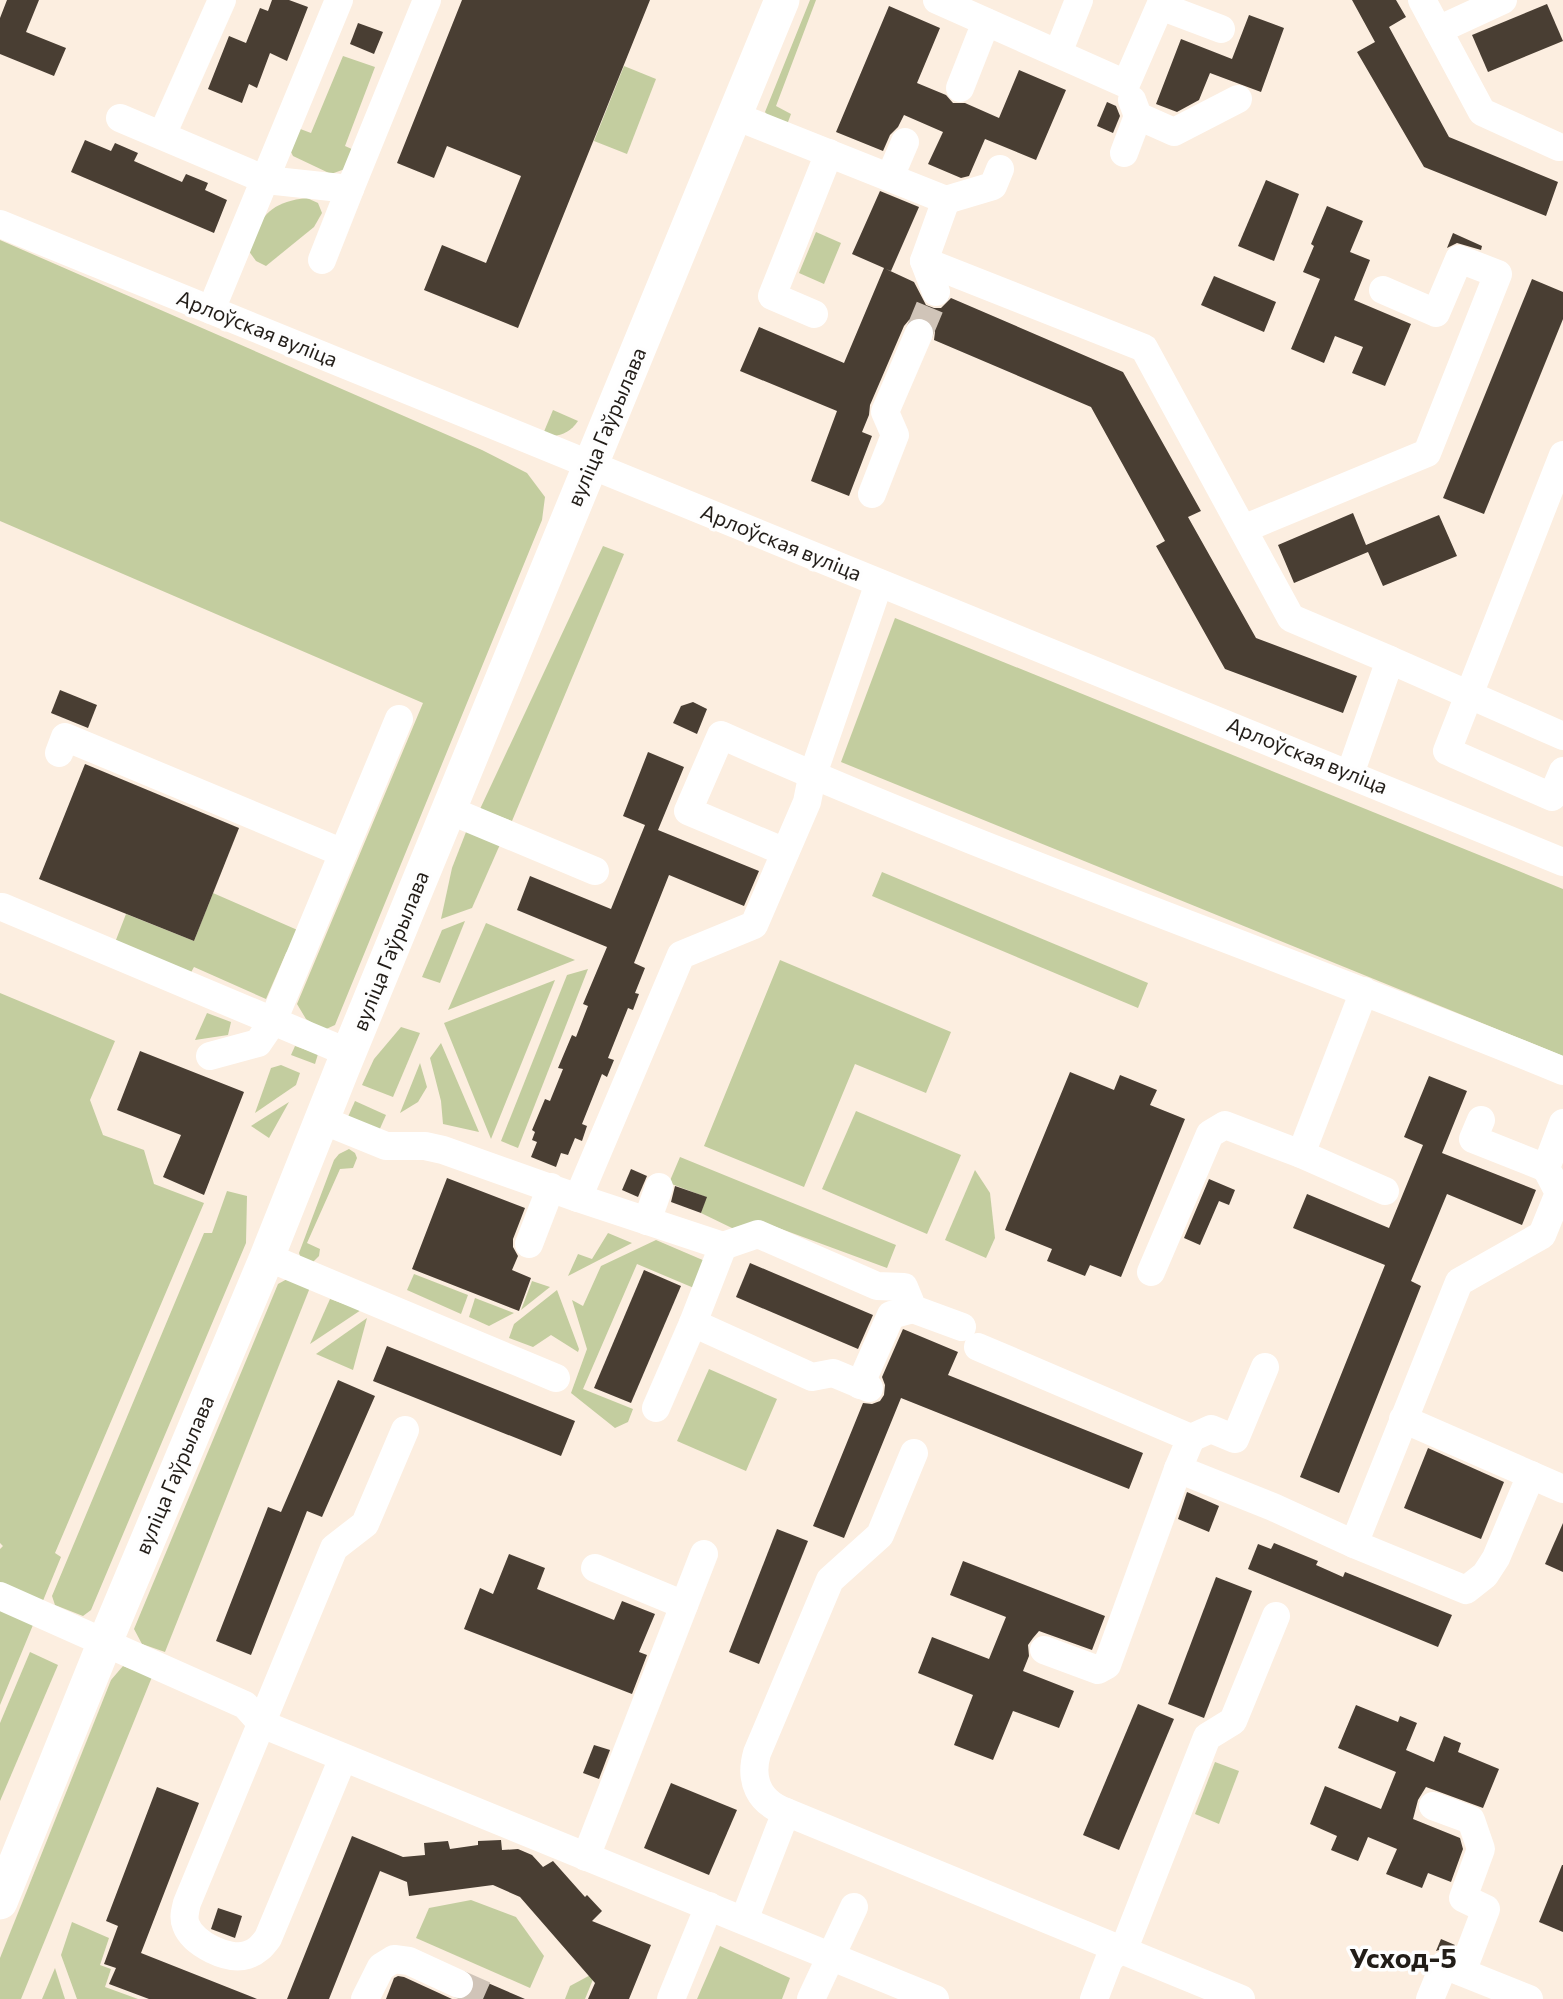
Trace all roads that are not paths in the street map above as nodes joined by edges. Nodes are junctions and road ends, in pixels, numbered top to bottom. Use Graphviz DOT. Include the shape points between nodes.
graph roads {
  1 [pos="222,0"];
  2 [pos="339,0"];
  3 [pos="427,0"];
  4 [pos="782,0"];
  5 [pos="937,0"];
  6 [pos="1079,0"];
  7 [pos="1422,0"];
  8 [pos="1503,0"];
  9 [pos="986,22"];
  10 [pos="1221,29"];
  11 [pos="1438,30"];
  12 [pos="1058,53"];
  13 [pos="1126,85"];
  14 [pos="960,88"];
  15 [pos="1238,99"];
  16 [pos="735,116"];
  17 [pos="1138,116"];
  18 [pos="120,118"];
  19 [pos="162,135"];
  20 [pos="905,142"];
  21 [pos="1559,147"];
  22 [pos="829,153"];
  23 [pos="1124,153"];
  24 [pos="1000,169"];
  25 [pos="890,177"];
  26 [pos="266,180"];
  27 [pos="350,189"];
  28 [pos="946,200"];
  29 [pos="0,224"];
  30 [pos="322,260"];
  31 [pos="924,261"];
  32 [pos="1383,290"];
  33 [pos="936,292"];
  34 [pos="211,310"];
  35 [pos="814,314"];
  36 [pos="919,333"];
  37 [pos="1563,455"];
  38 [pos="591,467"];
  39 [pos="872,494"];
  40 [pos="1243,529"];
  41 [pos="879,583"];
  42 [pos="1390,660"];
  43 [pos="1469,695"];
  44 [pos="399,719"];
  45 [pos="1563,736"];
  46 [pos="59,753"];
  47 [pos="1563,771"];
  48 [pos="1350,774"];
  49 [pos="812,777"];
  50 [pos="449,810"];
  51 [pos="785,852"];
  52 [pos="344,853"];
  53 [pos="1563,862"];
  54 [pos="595,871"];
  55 [pos="2,907"];
  56 [pos="1364,991"];
  57 [pos="273,1021"];
  58 [pos="349,1053"];
  59 [pos="210,1056"];
  60 [pos="1563,1071"];
  61 [pos="323,1119"];
  62 [pos="1481,1120"];
  63 [pos="1563,1123"];
  64 [pos="1301,1154"];
  65 [pos="1546,1168"];
  66 [pos="659,1187"];
  67 [pos="551,1188"];
  68 [pos="1385,1191"];
  69 [pos="578,1198"];
  70 [pos="648,1221"];
  71 [pos="529,1244"];
  72 [pos="723,1246"];
  73 [pos="267,1257"];
  74 [pos="1150,1272"];
  75 [pos="913,1309"];
  76 [pos="693,1323"];
  77 [pos="1265,1367"];
  78 [pos="556,1378"];
  79 [pos="656,1408"];
  80 [pos="1403,1419"];
  81 [pos="405,1430"];
  82 [pos="1191,1438"];
  83 [pos="914,1452"];
  84 [pos="1178,1469"];
  85 [pos="1531,1475"];
  86 [pos="1563,1489"];
  87 [pos="1354,1544"];
  88 [pos="704,1554"];
  89 [pos="595,1568"];
  90 [pos="0,1596"];
  91 [pos="684,1605"];
  92 [pos="1276,1616"];
  93 [pos="105,1642"];
  94 [pos="1044,1650"];
  95 [pos="262,1724"];
  96 [pos="343,1758"];
  97 [pos="1433,1806"];
  98 [pos="786,1812"];
  99 [pos="586,1857"];
  100 [pos="0,1902"];
  101 [pos="709,1906"];
  102 [pos="854,1906"];
  103 [pos="744,1920"];
  104 [pos="1119,1948"];
  105 [pos="830,1955"];
  106 [pos="1462,1972"];
  107 [pos="459,1984"];
  108 [pos="365,1999"];
  109 [pos="671,1999"];
  110 [pos="811,1999"];
  111 [pos="935,1999"];
  112 [pos="1094,1999"];
  113 [pos="1241,1999"];
  114 [pos="1430,1999"];
  115 [pos="1529,1999"];
  1 -- 19 [label="street"];
  2 -- 26 [label="street"];
  3 -- 27 [label="street"];
  4 -- 16 [label="main road, вуліца Гаўрылава"];
  5 -- 9 [label="street"];
  6 -- 12 [label="street"];
  7 -- 11 [label="street"];
  8 -- 11 [label="street"];
  9 -- 12 [label="street"];
  9 -- 14 [label="street"];
  10 -- 13 [label="street" via="1160,6"];
  11 -- 21 [label="street" via="1482,112"];
  12 -- 13 [label="street"];
  13 -- 17 [label="street"];
  15 -- 17 [label="street" via="1174,132"];
  16 -- 22 [label="street"];
  16 -- 38 [label="main road, вуліца Гаўрылава"];
  17 -- 23 [label="street"];
  18 -- 19 [label="street"];
  19 -- 26 [label="street"];
  20 -- 25 [label="street"];
  22 -- 25 [label="street"];
  22 -- 35 [label="street" via="772,296"];
  24 -- 28 [label="street" via="993,186"];
  25 -- 28 [label="street"];
  26 -- 27 [label="street"];
  26 -- 34 [label="street"];
  27 -- 30 [label="street"];
  28 -- 31 [label="street"];
  29 -- 34 [label="street, Арлоўская вуліца"];
  31 -- 33 [label="street"];
  31 -- 40 [label="street" via="1144,348"];
  32 -- 40 [label="street" via="1436,313 1459,259 1498,274 1427,453"];
  34 -- 38 [label="street, Арлоўская вуліца"];
  36 -- 39 [label="street" via="885,412 895,435"];
  37 -- 43 [label="street"];
  38 -- 41 [label="street, Арлоўская вуліца"];
  38 -- 50 [label="main road, вуліца Гаўрылава"];
  40 -- 42 [label="street" via="1291,618"];
  41 -- 48 [label="street, Арлоўская вуліца"];
  41 -- 49 [label="street"];
  42 -- 43 [label="street"];
  42 -- 48 [label="street"];
  43 -- 45 [label="street"];
  43 -- 47 [label="street" via="1447,751 1552,797"];
  44 -- 52 [label="street"];
  46 -- 52 [label="street" via="65,737"];
  48 -- 53 [label="street, Арлоўская вуліца"];
  49 -- 51 [label="street" via="807,802"];
  49 -- 51 [label="street" via="721,735 688,811"];
  49 -- 56 [label="street"];
  50 -- 54 [label="street"];
  50 -- 58 [label="main road, вуліца Гаўрылава"];
  51 -- 69 [label="street" via="754,925 681,955"];
  52 -- 57 [label="street"];
  55 -- 57 [label="street"];
  56 -- 60 [label="street"];
  56 -- 64 [label="street"];
  57 -- 58 [label="street"];
  57 -- 59 [label="street" via="258,1043"];
  58 -- 61 [label="main road, вуліца Гаўрылава"];
  61 -- 67 [label="street" via="386,1146 443,1150"];
  61 -- 73 [label="main road, вуліца Гаўрылава"];
  62 -- 65 [label="street" via="1473,1139"];
  63 -- 65 [label="street"];
  64 -- 68 [label="street"];
  64 -- 74 [label="street" via="1225,1125 1210,1134"];
  65 -- 80 [label="street" via="1559,1193 1542,1236 1460,1282"];
  66 -- 70 [label="street"];
  67 -- 69 [label="street"];
  67 -- 71 [label="street"];
  69 -- 70 [label="street"];
  70 -- 72 [label="street"];
  72 -- 75 [label="street" via="758,1234 877,1286 904,1287"];
  72 -- 76 [label="street"];
  73 -- 78 [label="street"];
  73 -- 93 [label="main road, вуліца Гаўрылава"];
  75 -- 76 [label="street" via="891,1315 865,1386 833,1373 812,1377"];
  75 -- 82 [label="street"];
  76 -- 79 [label="street"];
  77 -- 82 [label="street" via="1235,1439 1211,1429"];
  80 -- 85 [label="street"];
  80 -- 87 [label="street"];
  81 -- 95 [label="street" via="365,1524 334,1548"];
  82 -- 84 [label="street"];
  83 -- 98 [label="street" via="880,1535 830,1580 757,1753 753,1779 758,1791"];
  84 -- 87 [label="street"];
  84 -- 94 [label="street" via="1107,1665 1098,1670"];
  85 -- 86 [label="street"];
  85 -- 87 [label="street" via="1496,1558 1485,1575 1466,1590"];
  88 -- 91 [label="street"];
  89 -- 91 [label="street"];
  90 -- 93 [label="street"];
  91 -- 99 [label="street"];
  92 -- 104 [label="street" via="1233,1721 1207,1737 1127,1941"];
  93 -- 95 [label="street" via="245,1705"];
  93 -- 100 [label="main road, вуліца Гаўрылава"];
  95 -- 96 [label="street"];
  95 -- 96 [label="street" via="184,1912 186,1927 203,1944 237,1956 262,1946"];
  96 -- 99 [label="street"];
  97 -- 106 [label="street" via="1471,1820 1481,1849 1463,1898 1486,1909"];
  98 -- 103 [label="street"];
  98 -- 104 [label="street"];
  99 -- 101 [label="street"];
  101 -- 103 [label="street"];
  101 -- 109 [label="street"];
  102 -- 105 [label="street"];
  103 -- 105 [label="street"];
  104 -- 112 [label="street" via="1109,1960"];
  104 -- 113 [label="street"];
  105 -- 110 [label="street"];
  105 -- 111 [label="street"];
  106 -- 114 [label="street" via="1444,1965"];
  106 -- 115 [label="street"];
  107 -- 108 [label="street" via="409,1961 394,1959 381,1967"];
}
